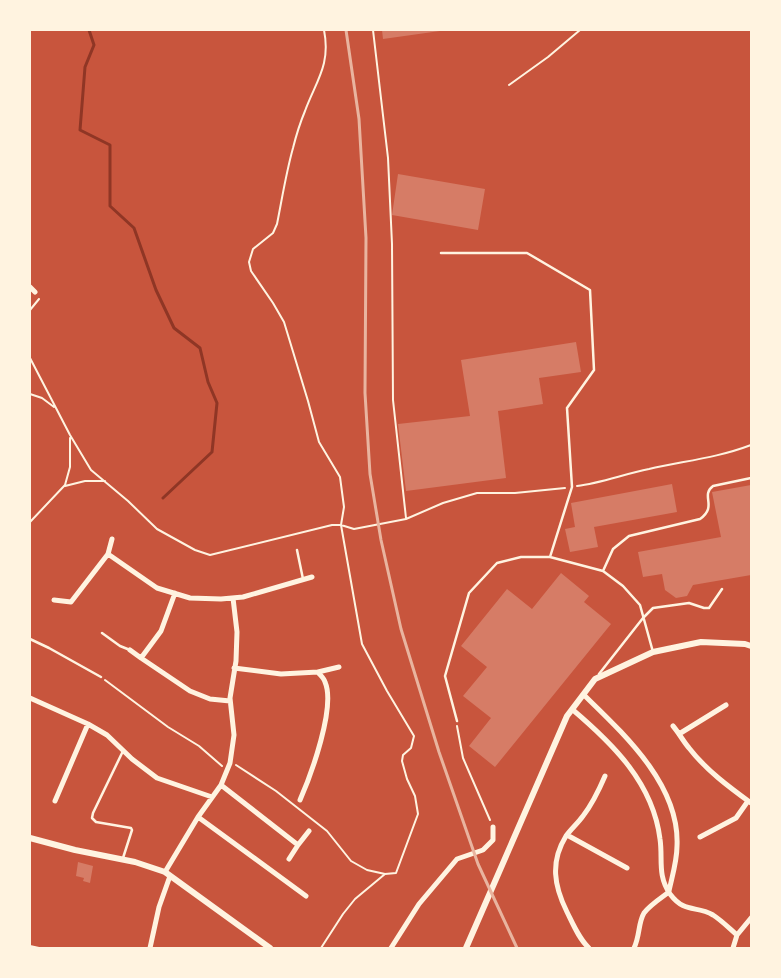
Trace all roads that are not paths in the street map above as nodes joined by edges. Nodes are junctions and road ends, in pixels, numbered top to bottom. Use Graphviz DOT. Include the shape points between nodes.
graph roads {
  1 [pos="441,253"];
  2 [pos="30,287"];
  3 [pos="35,292"];
  4 [pos="751,478"];
  5 [pos="112,539"];
  6 [pos="297,550"];
  7 [pos="108,554"];
  8 [pos="550,556"];
  9 [pos="603,571"];
  10 [pos="312,577"];
  11 [pos="303,578"];
  12 [pos="722,589"];
  13 [pos="175,593"];
  14 [pos="233,598"];
  15 [pos="54,600"];
  16 [pos="643,618"];
  17 [pos="102,633"];
  18 [pos="30,639"];
  19 [pos="751,646"];
  20 [pos="130,650"];
  21 [pos="654,652"];
  22 [pos="141,658"];
  23 [pos="339,667"];
  24 [pos="234,668"];
  25 [pos="318,672"];
  26 [pos="101,677"];
  27 [pos="595,679"];
  28 [pos="584,694"];
  29 [pos="30,698"];
  30 [pos="230,701"];
  31 [pos="726,705"];
  32 [pos="573,710"];
  33 [pos="457,722"];
  34 [pos="88,724"];
  35 [pos="673,726"];
  36 [pos="679,734"];
  37 [pos="123,751"];
  38 [pos="606,776"];
  39 [pos="221,785"];
  40 [pos="212,797"];
  41 [pos="300,800"];
  42 [pos="55,801"];
  43 [pos="750,802"];
  44 [pos="198,816"];
  45 [pos="493,828"];
  46 [pos="309,831"];
  47 [pos="567,835"];
  48 [pos="700,837"];
  49 [pos="30,838"];
  50 [pos="298,845"];
  51 [pos="289,858"];
  52 [pos="123,859"];
  53 [pos="627,868"];
  54 [pos="167,874"];
  55 [pos="669,892"];
  56 [pos="306,896"];
  57 [pos="751,918"];
  58 [pos="737,935"];
  59 [pos="150,948"];
  60 [pos="270,948"];
  61 [pos="391,948"];
  62 [pos="466,948"];
  63 [pos="589,948"];
  64 [pos="634,948"];
  65 [pos="733,948"];
  1 -- 8 [label="lane" via="526,253 590,290 594,370 567,408 572,487"];
  2 -- 3 [label="street"];
  4 -- 9 [label="lane" via="709,489 709,509 700,519 629,536 613,549"];
  5 -- 7 [label="street"];
  6 -- 11 [label="lane"];
  7 -- 13 [label="street" via="157,588"];
  7 -- 15 [label="street" via="71,602"];
  8 -- 9 [label="lane"];
  8 -- 33 [label="lane" via="521,557 497,564 469,593 445,676"];
  9 -- 16 [label="lane" via="631,594 640,605"];
  10 -- 11 [label="street"];
  11 -- 14 [label="street"];
  12 -- 16 [label="lane" via="709,608 689,603 665,605 653,608"];
  13 -- 14 [label="street" via="190,598"];
  13 -- 22 [label="street" via="161,631"];
  14 -- 24 [label="street" via="237,632"];
  16 -- 21 [label="lane"];
  16 -- 27 [label="lane"];
  17 -- 20 [label="lane"];
  18 -- 26 [label="lane"];
  19 -- 21 [label="street" via="701,642"];
  20 -- 22 [label="street"];
  21 -- 27 [label="street"];
  22 -- 30 [label="street" via="190,691"];
  23 -- 25 [label="street"];
  24 -- 25 [label="street" via="281,674"];
  24 -- 30 [label="street"];
  25 -- 41 [label="street" via="326,682 328,708 309,780"];
  27 -- 28 [label="street"];
  28 -- 32 [label="street"];
  28 -- 55 [label="street" via="635,747 653,770 665,793 674,819 678,846"];
  29 -- 34 [label="street"];
  30 -- 39 [label="street" via="234,734 230,763"];
  31 -- 36 [label="street"];
  32 -- 55 [label="street" via="617,752 642,785 652,806 660,839 661,871"];
  32 -- 62 [label="street" via="567,716"];
  34 -- 37 [label="street" via="107,735"];
  34 -- 42 [label="street"];
  35 -- 36 [label="street"];
  36 -- 43 [label="street" via="704,765"];
  37 -- 40 [label="street" via="157,778"];
  37 -- 52 [label="lane" via="92,818 96,822 131,828"];
  38 -- 47 [label="street" via="584,815"];
  39 -- 40 [label="street"];
  39 -- 50 [label="street"];
  40 -- 44 [label="street"];
  43 -- 48 [label="street" via="736,818"];
  44 -- 54 [label="street"];
  44 -- 56 [label="street"];
  45 -- 61 [label="street" via="493,840 483,850 457,859 419,904"];
  46 -- 50 [label="street"];
  47 -- 53 [label="street"];
  47 -- 63 [label="street" via="554,870 562,901"];
  49 -- 52 [label="street"];
  50 -- 51 [label="street"];
  52 -- 54 [label="street"];
  54 -- 59 [label="street"];
  54 -- 60 [label="street"];
  55 -- 58 [label="street" via="684,908 712,915"];
  55 -- 64 [label="street" via="644,913"];
  57 -- 58 [label="street"];
  58 -- 65 [label="street"];
}
